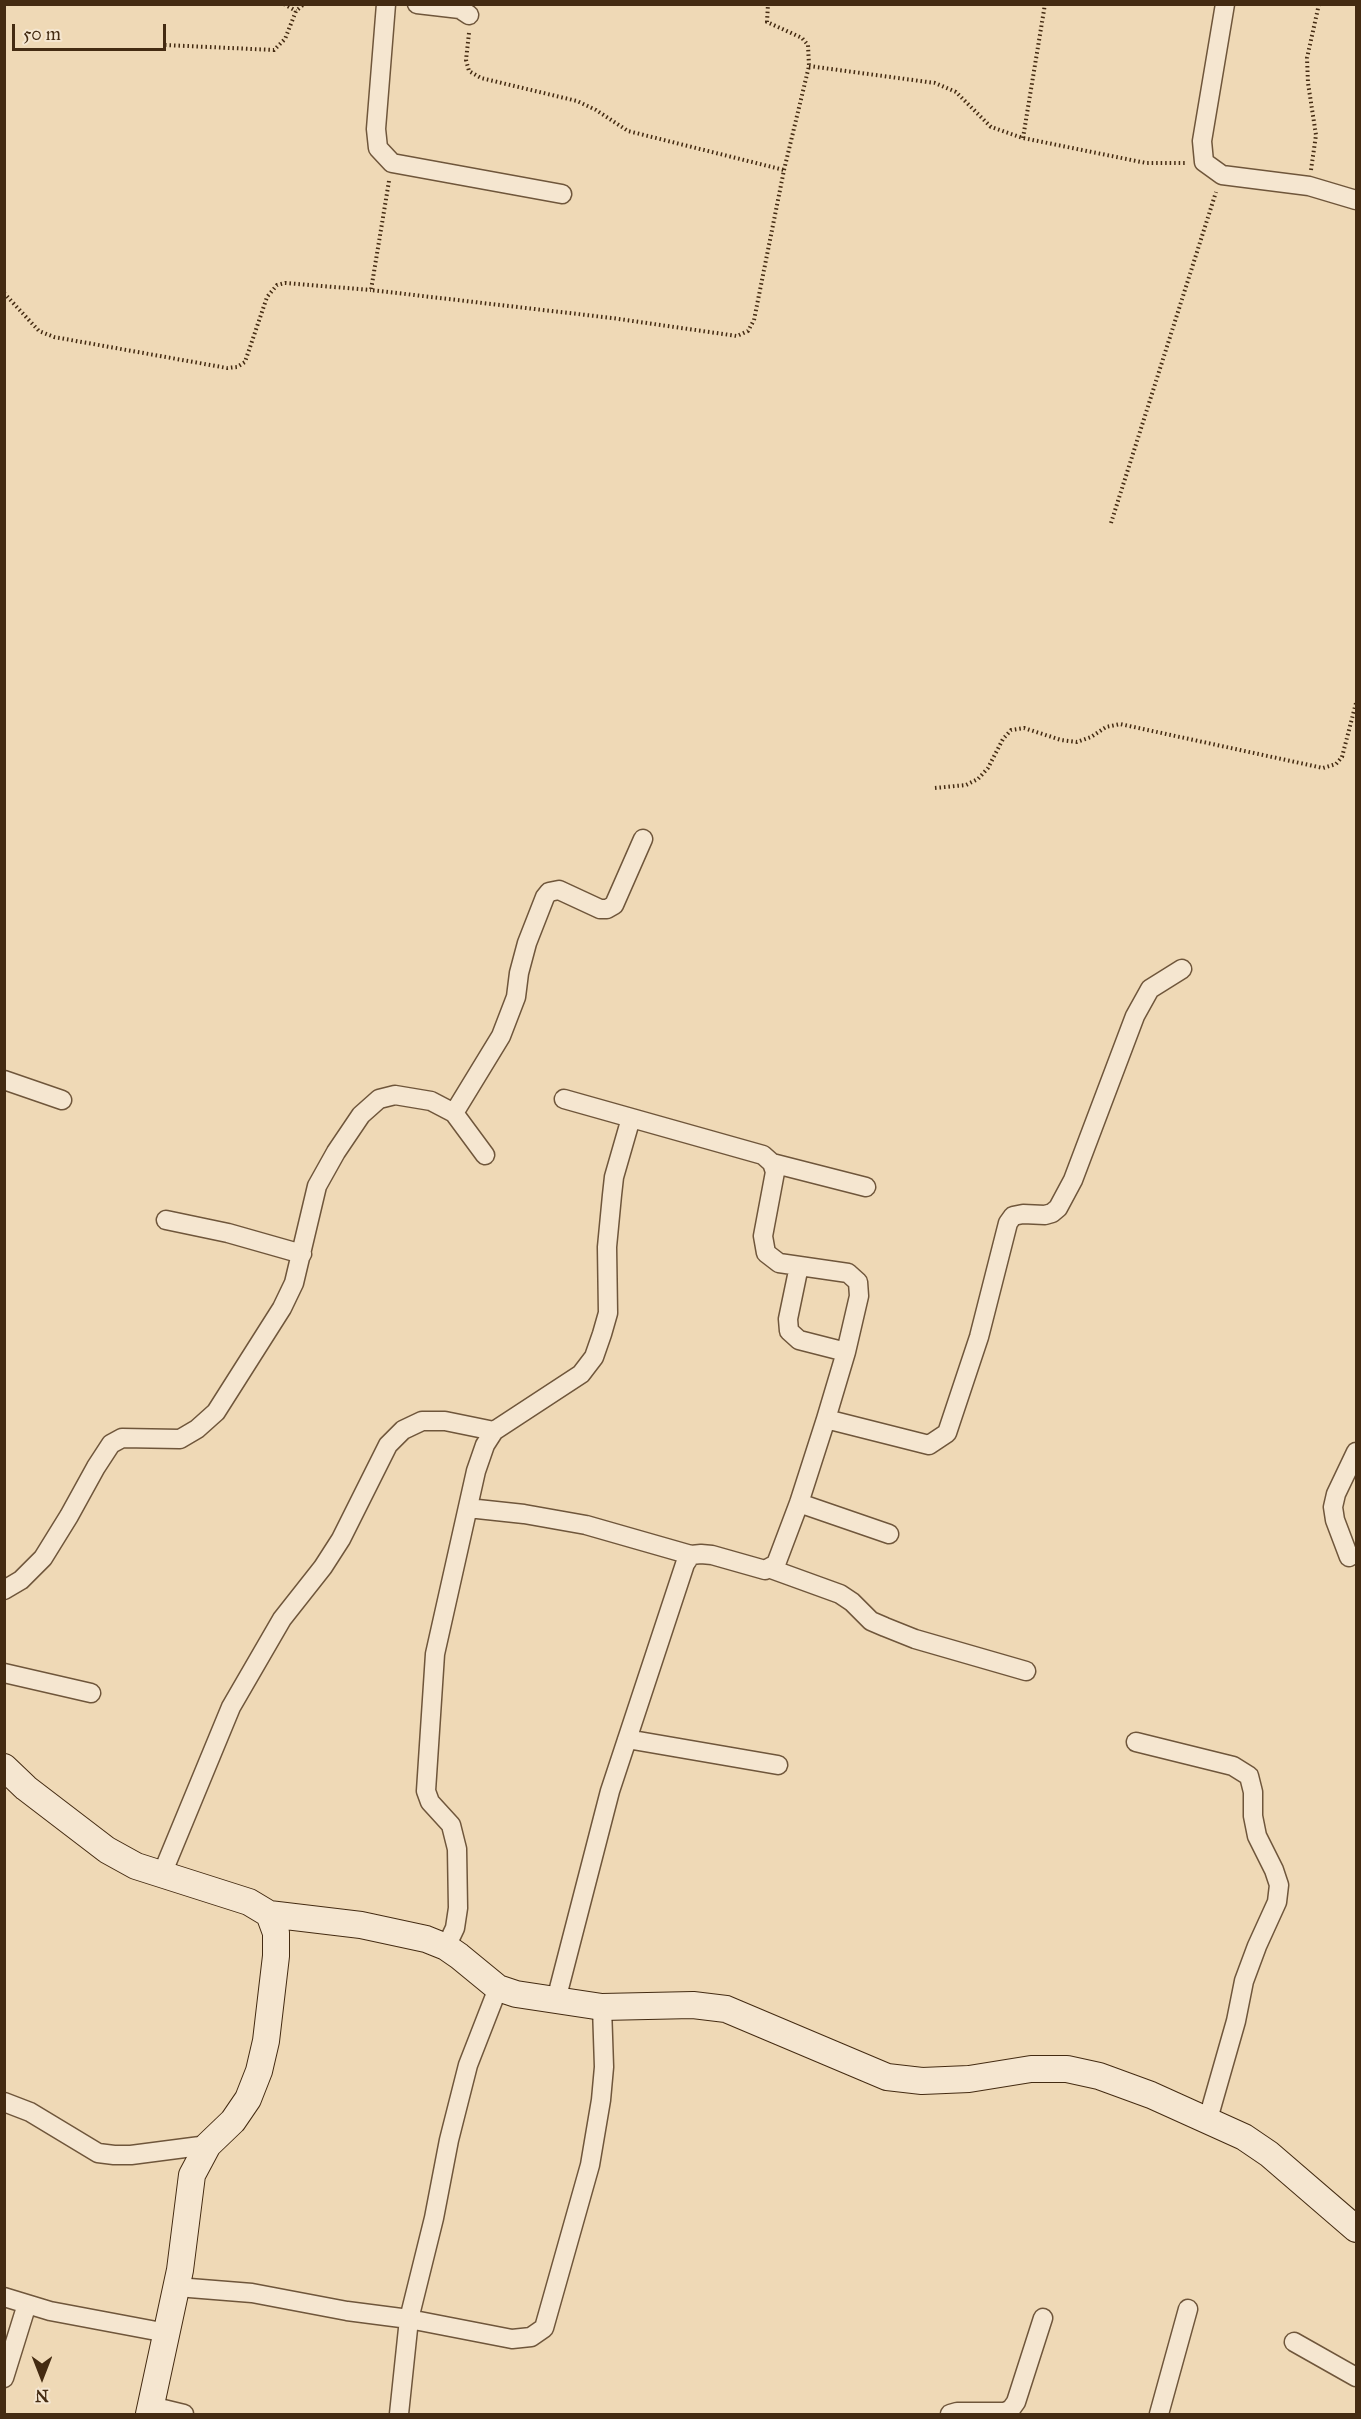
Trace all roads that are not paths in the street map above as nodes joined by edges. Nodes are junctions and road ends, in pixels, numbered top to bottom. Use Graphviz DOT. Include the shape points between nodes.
graph roads {
  1 [pos="386,4"];
  2 [pos="417,4"];
  3 [pos="1225,4"];
  4 [pos="469,15"];
  5 [pos="562,194"];
  6 [pos="1356,200"];
  7 [pos="643,839"];
  8 [pos="1182,969"];
  9 [pos="4,1080"];
  10 [pos="564,1099"];
  11 [pos="62,1100"];
  12 [pos="454,1113"];
  13 [pos="631,1118"];
  14 [pos="485,1155"];
  15 [pos="772,1163"];
  16 [pos="866,1187"];
  17 [pos="166,1220"];
  18 [pos="302,1254"];
  19 [pos="800,1266"];
  20 [pos="846,1352"];
  21 [pos="825,1419"];
  22 [pos="494,1431"];
  23 [pos="1356,1452"];
  24 [pos="799,1503"];
  25 [pos="468,1508"];
  26 [pos="889,1534"];
  27 [pos="691,1556"];
  28 [pos="1349,1557"];
  29 [pos="771,1569"];
  30 [pos="4,1590"];
  31 [pos="1026,1671"];
  32 [pos="4,1673"];
  33 [pos="91,1693"];
  34 [pos="627,1739"];
  35 [pos="1136,1742"];
  36 [pos="778,1766"];
  37 [pos="4,1767"];
  38 [pos="162,1874"];
  39 [pos="269,1914"];
  40 [pos="446,1947"];
  41 [pos="498,1988"];
  42 [pos="556,2000"];
  43 [pos="602,2007"];
  44 [pos="4,2102"];
  45 [pos="1208,2119"];
  46 [pos="208,2145"];
  47 [pos="1356,2229"];
  48 [pos="177,2287"];
  49 [pos="4,2297"];
  50 [pos="27,2304"];
  51 [pos="1188,2308"];
  52 [pos="1043,2318"];
  53 [pos="410,2319"];
  54 [pos="167,2333"];
  55 [pos="1294,2342"];
  56 [pos="1356,2377"];
  57 [pos="4,2378"];
  58 [pos="150,2410"];
  59 [pos="184,2415"];
  60 [pos="399,2415"];
  61 [pos="950,2415"];
  62 [pos="1159,2415"];
  1 -- 5 [label="street" via="376,129 378,148 392,163"];
  2 -- 4 [label="street" via="460,9"];
  3 -- 6 [label="street" via="1202,141 1204,162 1221,174 1309,186"];
  7 -- 12 [label="street" via="614,905 608,909 559,890 544,897 501,1036"];
  8 -- 21 [label="street" via="1150,989 1135,1016 1073,1180 1058,1208 1052,1214 1013,1216 1008,1223 979,1337 947,1433 929,1445"];
  9 -- 11 [label="street"];
  10 -- 13 [label="street"];
  12 -- 14 [label="street"];
  12 -- 18 [label="street" via="431,1101 395,1095 379,1099 361,1115 317,1186"];
  13 -- 15 [label="street" via="763,1155"];
  13 -- 22 [label="street" via="614,1177 607,1247 608,1313 594,1357 581,1374"];
  15 -- 16 [label="street"];
  15 -- 19 [label="street" via="775,1172 763,1236 766,1253 779,1263"];
  17 -- 18 [label="street"];
  18 -- 30 [label="street" via="282,1308 216,1412 180,1439 122,1438 111,1444 43,1557 21,1580"];
  19 -- 20 [label="street" via="789,1331 799,1340"];
  19 -- 20 [label="street" via="848,1273 858,1282 859,1296"];
  20 -- 21 [label="street"];
  21 -- 24 [label="street"];
  22 -- 25 [label="street" via="476,1471"];
  22 -- 38 [label="street" via="445,1421 422,1421 403,1430 388,1445 341,1539 282,1619 231,1707"];
  23 -- 28 [label="street" via="1333,1507"];
  24 -- 26 [label="street"];
  24 -- 29 [label="street" via="781,1554"];
  25 -- 27 [label="street" via="586,1525"];
  25 -- 40 [label="street" via="435,1654 426,1791 430,1802 451,1825 458,1849 458,1908 455,1928"];
  27 -- 29 [label="street" via="712,1555"];
  27 -- 34 [label="street" via="674,1593"];
  29 -- 31 [label="street" via="840,1594 871,1622"];
  32 -- 33 [label="street"];
  34 -- 36 [label="street"];
  34 -- 42 [label="street"];
  35 -- 45 [label="street" via="1233,1766 1248,1776 1257,1836 1279,1885 1277,1902 1244,1981"];
  37 -- 38 [label="street" via="107,1850 136,1866"];
  38 -- 39 [label="street" via="249,1902"];
  39 -- 40 [label="street" via="400,1933"];
  39 -- 46 [label="street" via="276,1933 276,1956 266,2041 248,2099 233,2121"];
  40 -- 41 [label="street"];
  41 -- 42 [label="street"];
  41 -- 53 [label="street" via="468,2065"];
  42 -- 43 [label="street"];
  43 -- 45 [label="street" via="693,2005 726,2009 888,2077 922,2081 969,2079 1031,2069 1067,2069 1099,2076"];
  43 -- 53 [label="street" via="604,2067 594,2143 544,2328 531,2337 512,2339"];
  44 -- 46 [label="street" via="30,2112 98,2152 131,2155"];
  45 -- 47 [label="street" via="1269,2154"];
  46 -- 48 [label="street" via="192,2175"];
  48 -- 53 [label="street" via="252,2294"];
  48 -- 54 [label="street"];
  49 -- 50 [label="street"];
  50 -- 54 [label="street"];
  50 -- 57 [label="street"];
  51 -- 62 [label="street"];
  52 -- 61 [label="street" via="1011,2409"];
  53 -- 60 [label="street"];
  54 -- 58 [label="street"];
  55 -- 56 [label="street"];
  58 -- 59 [label="street"];
}
